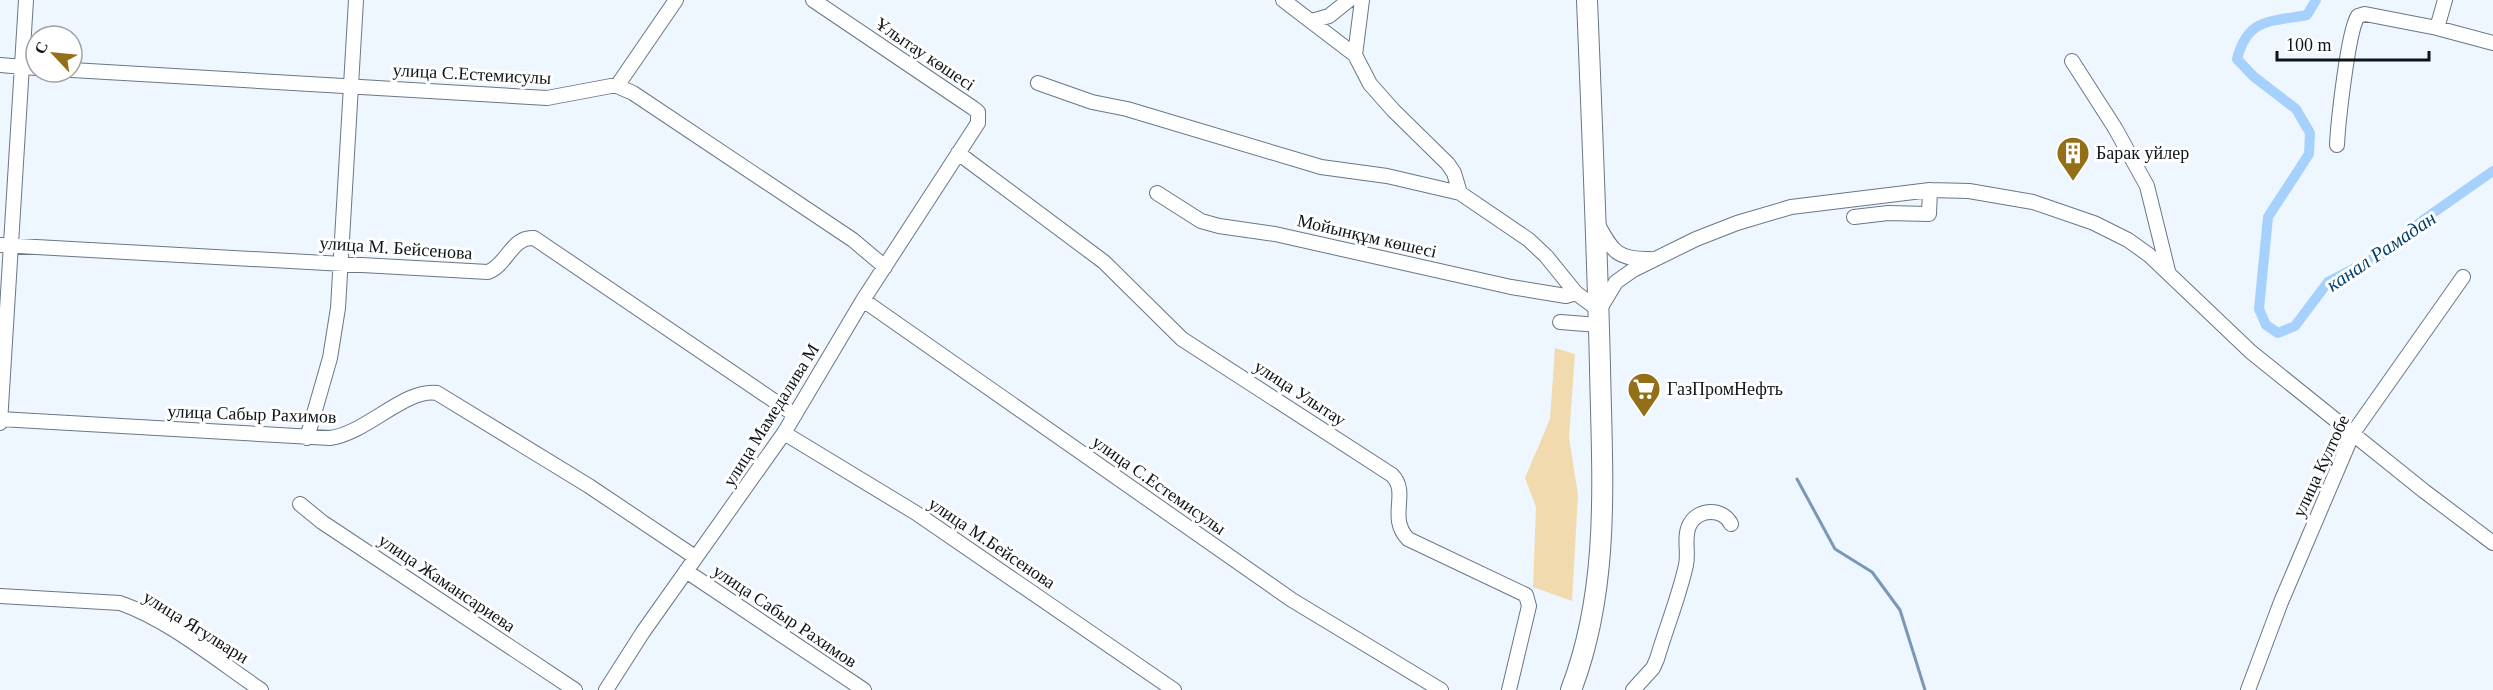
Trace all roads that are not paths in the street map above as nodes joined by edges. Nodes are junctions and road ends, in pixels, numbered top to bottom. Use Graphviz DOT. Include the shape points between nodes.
graph roads {
  1 [pos="26,0"];
  2 [pos="356,0"];
  3 [pos="676,0"];
  4 [pos="813,0"];
  5 [pos="1282,0"];
  6 [pos="1348,0"];
  7 [pos="1362,0"];
  8 [pos="1587,0"];
  9 [pos="2445,0"];
  10 [pos="1312,21"];
  11 [pos="27,24"];
  12 [pos="2437,28"];
  13 [pos="2493,43"];
  14 [pos="1355,55"];
  15 [pos="2072,61"];
  16 [pos="0,65"];
  17 [pos="24,67"];
  18 [pos="84,71"];
  19 [pos="1038,83"];
  20 [pos="27,84"];
  21 [pos="353,86"];
  22 [pos="617,86"];
  23 [pos="2337,145"];
  24 [pos="958,153"];
  25 [pos="1930,190"];
  26 [pos="1157,193"];
  27 [pos="1461,193"];
  28 [pos="1854,217"];
  29 [pos="1597,222"];
  30 [pos="6,245"];
  31 [pos="1655,259"];
  32 [pos="341,262"];
  33 [pos="885,267"];
  34 [pos="2168,271"];
  35 [pos="2463,277"];
  36 [pos="1576,293"];
  37 [pos="863,300"];
  38 [pos="1599,317"];
  39 [pos="1560,322"];
  40 [pos="795,415"];
  41 [pos="0,420"];
  42 [pos="784,433"];
  43 [pos="2353,433"];
  44 [pos="307,438"];
  45 [pos="300,504"];
  46 [pos="1731,524"];
  47 [pos="2493,543"];
  48 [pos="695,557"];
  49 [pos="686,572"];
  50 [pos="0,596"];
  51 [pos="261,690"];
  52 [pos="575,690"];
  53 [pos="606,690"];
  54 [pos="864,690"];
  55 [pos="1174,690"];
  56 [pos="1441,690"];
  57 [pos="1509,690"];
  58 [pos="1571,690"];
  59 [pos="1633,690"];
  60 [pos="2248,690"];
  1 -- 11 [label="street"];
  2 -- 21 [label="street"];
  3 -- 22 [label="street"];
  4 -- 24 [label="street, Ұлытау көшесі" via="978,112 978,123"];
  5 -- 10 [label="street"];
  6 -- 10 [label="street" via="1329,16"];
  7 -- 14 [label="street"];
  8 -- 29 [label="highway"];
  9 -- 12 [label="street"];
  10 -- 14 [label="street"];
  12 -- 13 [label="street"];
  12 -- 23 [label="street" via="2365,14 2358,16 2346,71"];
  14 -- 27 [label="street" via="1370,84 1448,164"];
  15 -- 34 [label="street" via="2147,186"];
  16 -- 17 [label="street"];
  18 -- 21 [label="street, улица С.Естемисулы"];
  19 -- 27 [label="street" via="1321,167 1387,176"];
  20 -- 30 [label="street"];
  21 -- 22 [label="street, улица С.Естемисулы" via="546,98"];
  21 -- 32 [label="street"];
  22 -- 33 [label="street" via="843,234"];
  24 -- 33 [label="street, улица Мамедалива М"];
  24 -- 57 [label="street, улица Улытау" via="1104,262 1182,339 1392,475 1399,490 1398,527 1408,539 1526,595 1529,606"];
  25 -- 28 [label="street" via="1929,214"];
  25 -- 31 [label="street" via="1791,207 1737,223"];
  25 -- 34 [label="street" via="1969,191 2062,210 2123,236"];
  26 -- 36 [label="street, Мойынқұм көшесі" via="1202,221 1511,287 1566,296"];
  27 -- 36 [label="street" via="1529,240"];
  29 -- 31 [label="street" via="1619,255"];
  29 -- 38 [label="highway"];
  30 -- 32 [label="street, улица М. Бейсенова"];
  30 -- 41 [label="street"];
  31 -- 38 [label="street" via="1623,276 1611,289"];
  32 -- 40 [label="street, улица М. Бейсенова" via="488,272 499,266 519,242 534,238"];
  32 -- 44 [label="street" via="330,358"];
  33 -- 37 [label="street, улица Мамедалива М"];
  34 -- 43 [label="street" via="2252,352"];
  35 -- 43 [label="street, улица Култобе"];
  36 -- 38 [label="street"];
  37 -- 40 [label="street, улица Мамедалива М"];
  37 -- 56 [label="street, улица С.Естемисулы" via="1292,600"];
  38 -- 39 [label="street"];
  38 -- 58 [label="highway" via="1601,552 1590,631"];
  40 -- 42 [label="street, улица Мамедалива М"];
  41 -- 44 [label="street, улица Сабыр Рахимов"];
  42 -- 48 [label="street, улица Мамедалива М"];
  42 -- 55 [label="street, улица М.Бейсенова" via="916,513"];
  43 -- 47 [label="street"];
  43 -- 60 [label="street, улица Култобе"];
  44 -- 48 [label="street, улица Сабыр Рахимов" via="342,437 419,393 437,393 590,486"];
  45 -- 52 [label="street, улица Жамансариева"];
  46 -- 59 [label="street" via="1723,514 1714,511 1698,515 1691,522 1686,564 1657,659"];
  48 -- 49 [label="street, улица Мамедалива М"];
  49 -- 53 [label="street, улица Мамедалива М"];
  49 -- 54 [label="street, улица Сабыр Рахимов"];
  50 -- 51 [label="street, улица Ягулвари" via="120,603 134,608"];
}
